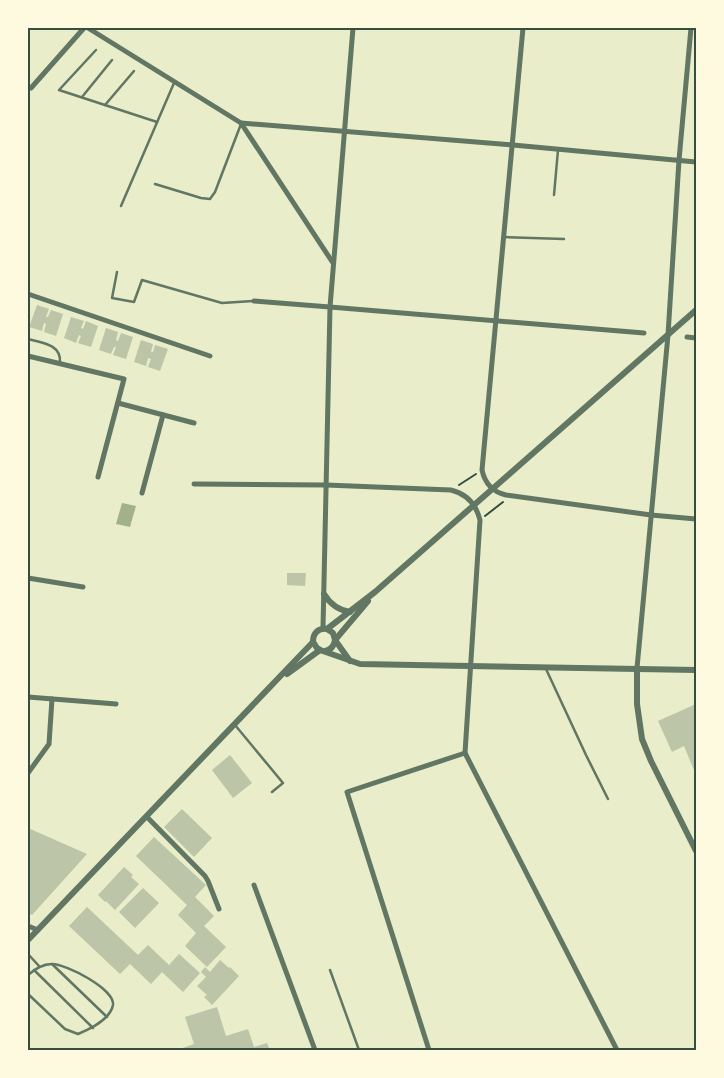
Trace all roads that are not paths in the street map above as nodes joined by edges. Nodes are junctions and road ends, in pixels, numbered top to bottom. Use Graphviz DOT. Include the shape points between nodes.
graph roads {
  1 [pos="84,28"];
  2 [pos="88,28"];
  3 [pos="353,28"];
  4 [pos="523,28"];
  5 [pos="691,28"];
  6 [pos="96,50"];
  7 [pos="112,60"];
  8 [pos="134,71"];
  9 [pos="174,81"];
  10 [pos="29,90"];
  11 [pos="82,97"];
  12 [pos="106,106"];
  13 [pos="157,122"];
  14 [pos="241,123"];
  15 [pos="344,132"];
  16 [pos="513,145"];
  17 [pos="558,149"];
  18 [pos="679,160"];
  19 [pos="696,162"];
  20 [pos="155,184"];
  21 [pos="554,195"];
  22 [pos="121,206"];
  23 [pos="504,237"];
  24 [pos="564,239"];
  25 [pos="333,263"];
  26 [pos="117,272"];
  27 [pos="28,294"];
  28 [pos="254,301"];
  29 [pos="330,307"];
  30 [pos="696,310"];
  31 [pos="496,320"];
  32 [pos="644,333"];
  33 [pos="668,336"];
  34 [pos="687,337"];
  35 [pos="696,338"];
  36 [pos="28,339"];
  37 [pos="28,356"];
  38 [pos="210,356"];
  39 [pos="60,364"];
  40 [pos="118,403"];
  41 [pos="163,415"];
  42 [pos="194,423"];
  43 [pos="98,477"];
  44 [pos="194,484"];
  45 [pos="326,485"];
  46 [pos="493,489"];
  47 [pos="142,493"];
  48 [pos="474,505"];
  49 [pos="651,515"];
  50 [pos="696,520"];
  51 [pos="28,578"];
  52 [pos="83,587"];
  53 [pos="375,592"];
  54 [pos="324,594"];
  55 [pos="350,612"];
  56 [pos="325,629"];
  57 [pos="335,640"];
  58 [pos="313,642"];
  59 [pos="321,650"];
  60 [pos="350,661"];
  61 [pos="470,666"];
  62 [pos="545,668"];
  63 [pos="638,668"];
  64 [pos="696,670"];
  65 [pos="274,684"];
  66 [pos="28,697"];
  67 [pos="52,699"];
  68 [pos="116,704"];
  69 [pos="234,724"];
  70 [pos="465,752"];
  71 [pos="28,773"];
  72 [pos="272,792"];
  73 [pos="608,799"];
  74 [pos="147,817"];
  75 [pos="696,851"];
  76 [pos="254,886"];
  77 [pos="219,909"];
  78 [pos="28,926"];
  79 [pos="38,930"];
  80 [pos="28,940"];
  81 [pos="28,954"];
  82 [pos="52,964"];
  83 [pos="39,966"];
  84 [pos="34,970"];
  85 [pos="330,970"];
  86 [pos="28,975"];
  87 [pos="28,994"];
  88 [pos="107,1016"];
  89 [pos="93,1028"];
  90 [pos="315,1050"];
  91 [pos="359,1050"];
  92 [pos="429,1050"];
  93 [pos="617,1050"];
  1 -- 10 [label="street"];
  2 -- 9 [label="street"];
  3 -- 15 [label="street"];
  4 -- 16 [label="street"];
  5 -- 18 [label="street"];
  6 -- 11 [label="lane" via="59,90"];
  7 -- 11 [label="lane"];
  8 -- 12 [label="lane"];
  9 -- 13 [label="lane"];
  9 -- 14 [label="street"];
  11 -- 12 [label="lane"];
  12 -- 13 [label="lane"];
  13 -- 22 [label="lane"];
  14 -- 15 [label="street"];
  14 -- 20 [label="lane" via="216,192 210,199"];
  14 -- 25 [label="street"];
  15 -- 16 [label="street"];
  15 -- 25 [label="street"];
  16 -- 17 [label="street"];
  16 -- 23 [label="street"];
  17 -- 18 [label="street"];
  17 -- 21 [label="lane"];
  18 -- 19 [label="street"];
  18 -- 33 [label="street"];
  23 -- 24 [label="lane"];
  23 -- 31 [label="street"];
  25 -- 29 [label="street"];
  26 -- 28 [label="lane" via="112,298 134,302 142,280 222,303"];
  27 -- 38 [label="street"];
  28 -- 29 [label="street"];
  29 -- 31 [label="street"];
  29 -- 45 [label="street"];
  30 -- 33 [label="street"];
  31 -- 32 [label="street"];
  31 -- 46 [label="street" via="482,470"];
  33 -- 46 [label="street"];
  33 -- 49 [label="street"];
  34 -- 35 [label="street"];
  36 -- 39 [label="lane" via="54,347 60,355"];
  37 -- 39 [label="street"];
  39 -- 40 [label="street" via="124,379"];
  40 -- 41 [label="street"];
  40 -- 43 [label="street"];
  41 -- 42 [label="street"];
  41 -- 47 [label="street"];
  44 -- 45 [label="street"];
  45 -- 48 [label="street" via="451,490 462,494"];
  45 -- 54 [label="street"];
  46 -- 48 [label="street"];
  46 -- 49 [label="street" via="511,496"];
  48 -- 53 [label="street"];
  48 -- 61 [label="street" via="480,520"];
  49 -- 50 [label="street"];
  49 -- 63 [label="street"];
  51 -- 52 [label="street"];
  53 -- 55 [label="street"];
  53 -- 57 [label="street"];
  54 -- 55 [label="street" via="333,605"];
  54 -- 56 [label="street"];
  55 -- 56 [label="street"];
  56 -- 57 [label="street" via="333,633"];
  56 -- 58 [label="street" via="314,635"];
  57 -- 59 [label="street" via="330,649"];
  57 -- 60 [label="street"];
  58 -- 59 [label="street"];
  58 -- 65 [label="street"];
  59 -- 60 [label="street"];
  59 -- 65 [label="street"];
  60 -- 61 [label="street" via="360,664"];
  61 -- 62 [label="street"];
  61 -- 70 [label="street"];
  62 -- 63 [label="street"];
  62 -- 73 [label="lane"];
  63 -- 64 [label="street"];
  63 -- 75 [label="street" via="637,704 642,739"];
  65 -- 69 [label="street"];
  66 -- 67 [label="street"];
  67 -- 68 [label="street"];
  67 -- 71 [label="street" via="50,744"];
  69 -- 72 [label="lane" via="283,783"];
  69 -- 74 [label="street"];
  70 -- 92 [label="street" via="347,792"];
  70 -- 93 [label="street"];
  74 -- 77 [label="street" via="205,876"];
  74 -- 79 [label="street"];
  76 -- 90 [label="street"];
  78 -- 79 [label="street"];
  79 -- 80 [label="street"];
  81 -- 83 [label="lane"];
  82 -- 83 [label="lane"];
  82 -- 88 [label="lane"];
  82 -- 88 [label="lane" via="64,966 99,986 111,998 113,1005"];
  83 -- 84 [label="lane"];
  84 -- 86 [label="lane"];
  84 -- 89 [label="lane"];
  85 -- 91 [label="lane"];
  87 -- 89 [label="lane" via="65,1029 78,1034"];
  88 -- 89 [label="lane"];
}
